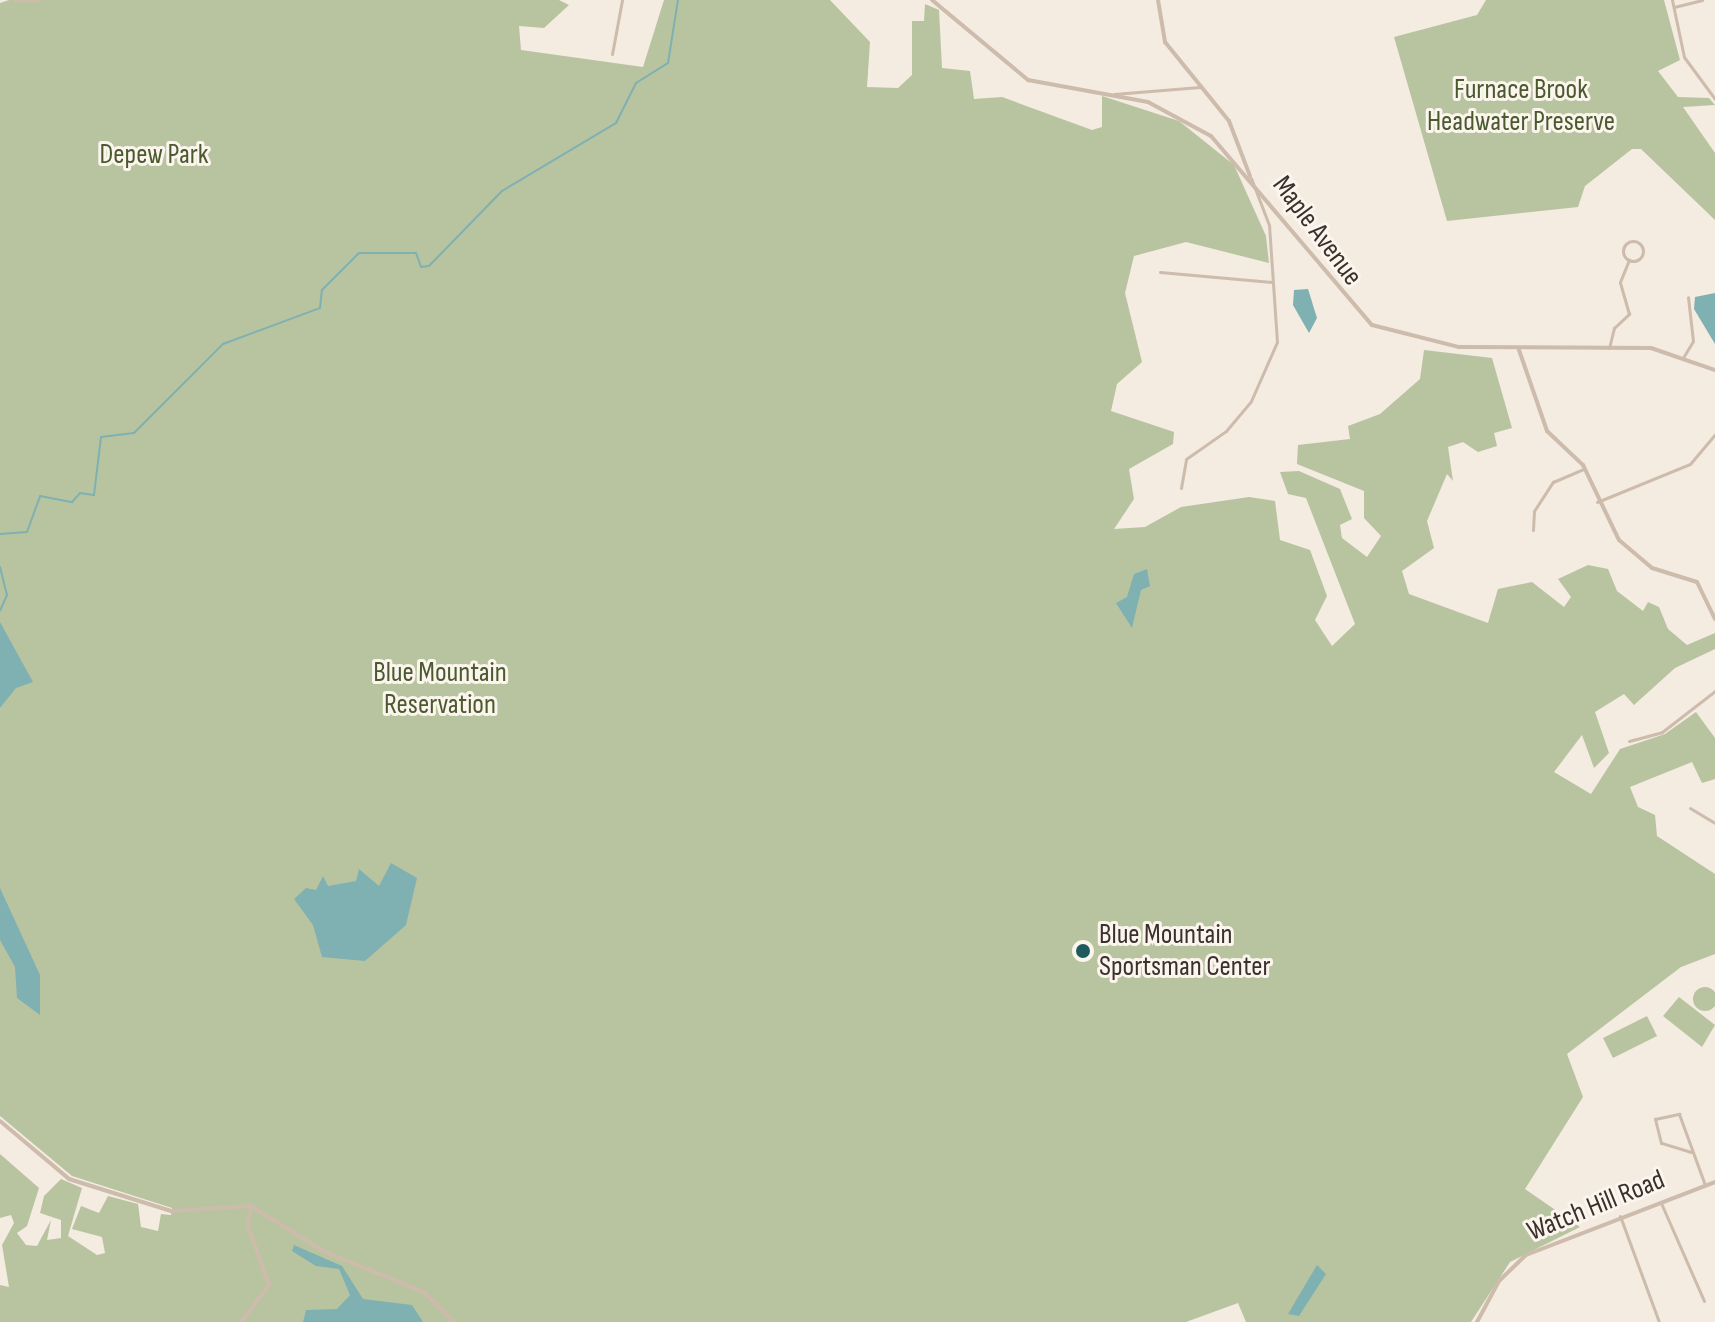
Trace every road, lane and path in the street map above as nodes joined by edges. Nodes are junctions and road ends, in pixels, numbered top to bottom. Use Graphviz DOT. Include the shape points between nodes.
graph roads {
  1 [pos="14,0"];
  2 [pos="39,0"];
  3 [pos="622,0"];
  4 [pos="932,0"];
  5 [pos="1158,0"];
  6 [pos="1672,0"];
  7 [pos="1702,0"];
  8 [pos="1674,7"];
  9 [pos="612,54"];
  10 [pos="1200,87"];
  11 [pos="1114,94"];
  12 [pos="1715,99"];
  13 [pos="1251,178"];
  14 [pos="1629,260"];
  15 [pos="1160,272"];
  16 [pos="1273,282"];
  17 [pos="1688,297"];
  18 [pos="1609,348"];
  19 [pos="1519,350"];
  20 [pos="1684,356"];
  21 [pos="1715,370"];
  22 [pos="1715,434"];
  23 [pos="1584,469"];
  24 [pos="1181,488"];
  25 [pos="1597,502"];
  26 [pos="1533,530"];
  27 [pos="1715,619"];
  28 [pos="1715,691"];
  29 [pos="1629,741"];
  30 [pos="1690,808"];
  31 [pos="1715,823"];
  32 [pos="0,1121"];
  33 [pos="1691,1152"];
  34 [pos="1715,1182"];
  35 [pos="1705,1185"];
  36 [pos="1661,1203"];
  37 [pos="251,1206"];
  38 [pos="1620,1216"];
  39 [pos="1704,1301"];
  40 [pos="241,1322"];
  41 [pos="454,1322"];
  42 [pos="1477,1322"];
  43 [pos="1659,1322"];
  1 -- 2 [label="street"];
  3 -- 9 [label="street"];
  4 -- 11 [label="street, Maple Avenue" via="1028,80"];
  5 -- 10 [label="street" via="1165,42"];
  6 -- 8 [label="street"];
  7 -- 8 [label="street"];
  8 -- 12 [label="street" via="1684,57"];
  10 -- 11 [label="street"];
  10 -- 13 [label="street" via="1234,129"];
  11 -- 13 [label="street, Maple Avenue" via="1197,126"];
  13 -- 16 [label="street" via="1267,217"];
  13 -- 19 [label="street, Maple Avenue" via="1366,322 1446,345"];
  14 -- 14 [label="street" via="1642,254 1635,242 1623,249"];
  14 -- 18 [label="street" via="1620,282 1629,314 1614,328"];
  15 -- 16 [label="street"];
  16 -- 24 [label="street" via="1273,356 1226,431 1186,459"];
  17 -- 20 [label="street" via="1693,341"];
  18 -- 19 [label="street, Maple Avenue"];
  18 -- 20 [label="street, Maple Avenue"];
  19 -- 23 [label="street" via="1547,431"];
  20 -- 21 [label="street, Maple Avenue"];
  22 -- 25 [label="street" via="1690,464"];
  23 -- 25 [label="street"];
  23 -- 26 [label="street" via="1553,482 1534,511"];
  25 -- 27 [label="street" via="1619,540 1643,562 1702,586"];
  28 -- 29 [label="street" via="1662,732"];
  30 -- 31 [label="street"];
  32 -- 37 [label="street" via="77,1183 171,1211"];
  33 -- 33 [label="street" via="1679,1114 1657,1117 1654,1130 1663,1145"];
  33 -- 35 [label="street"];
  34 -- 35 [label="street, Watch Hill Road"];
  35 -- 36 [label="street, Watch Hill Road"];
  36 -- 38 [label="street, Watch Hill Road"];
  36 -- 39 [label="street"];
  37 -- 40 [label="street" via="248,1226 269,1285"];
  37 -- 41 [label="street" via="325,1252 424,1292"];
  38 -- 42 [label="street, Watch Hill Road" via="1516,1262"];
  38 -- 43 [label="street"];
}
